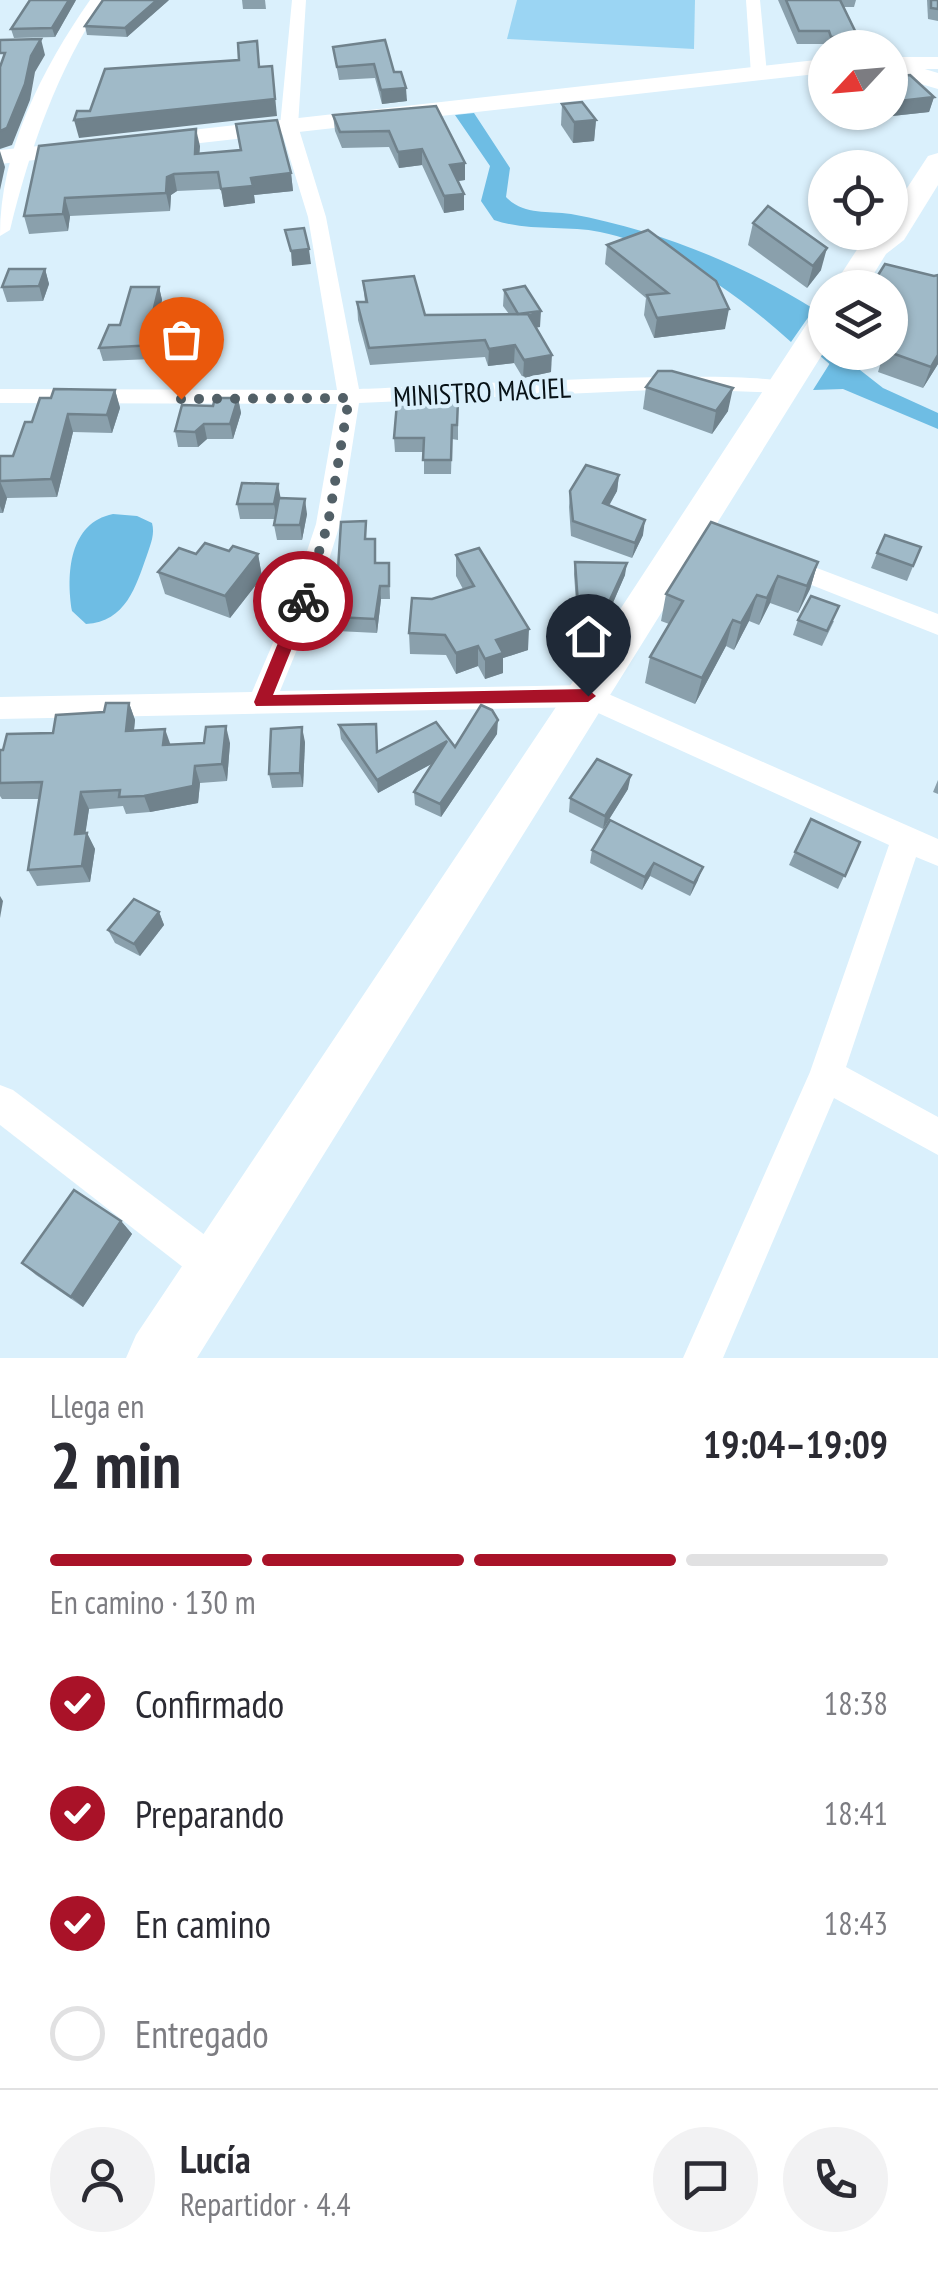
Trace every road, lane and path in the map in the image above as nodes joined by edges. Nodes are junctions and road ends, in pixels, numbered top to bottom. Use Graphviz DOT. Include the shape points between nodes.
graph roads {
  1 [pos="96,0"];
  2 [pos="753,0"];
  3 [pos="299,16"];
  4 [pos="908,67"];
  5 [pos="937,67"];
  6 [pos="808,69"];
  7 [pos="759,74"];
  8 [pos="289,126"];
  9 [pos="938,131"];
  10 [pos="9,156"];
  11 [pos="938,162"];
  12 [pos="908,182"];
  13 [pos="908,209"];
  14 [pos="0,230"];
  15 [pos="808,349"];
  16 [pos="786,383"];
  17 [pos="0,396"];
  18 [pos="349,398"];
  19 [pos="747,551"];
  20 [pos="938,625"];
  21 [pos="588,696"];
  22 [pos="262,702"];
  23 [pos="0,708"];
  24 [pos="922,846"];
  25 [pos="826,1075"];
  26 [pos="0,1103"];
  27 [pos="938,1137"];
  28 [pos="216,1268"];
  29 [pos="710,1355"];
  30 [pos="159,1358"];
  1 -- 10 [label="street" via="57,46"];
  2 -- 7 [label="street"];
  3 -- 8 [label="street"];
  4 -- 5 [label="highway"];
  6 -- 7 [label="main road"];
  7 -- 8 [label="main road"];
  8 -- 10 [label="main road"];
  8 -- 18 [label="street" via="317,217"];
  9 -- 12 [label="highway"];
  10 -- 14 [label="street"];
  11 -- 13 [label="highway"];
  15 -- 16 [label="highway"];
  16 -- 18 [label="street, MINISTRO MACIEL" via="670,381"];
  16 -- 21 [label="highway" via="703,534"];
  17 -- 18 [label="street, MINISTRO MACIEL"];
  18 -- 22 [label="street" via="328,524"];
  19 -- 20 [label="street"];
  21 -- 22 [label="street"];
  21 -- 24 [label="street"];
  21 -- 28 [label="highway"];
  22 -- 23 [label="street"];
  24 -- 25 [label="street"];
  25 -- 27 [label="street"];
  25 -- 29 [label="street"];
  26 -- 28 [label="street"];
  28 -- 30 [label="highway"];
}
